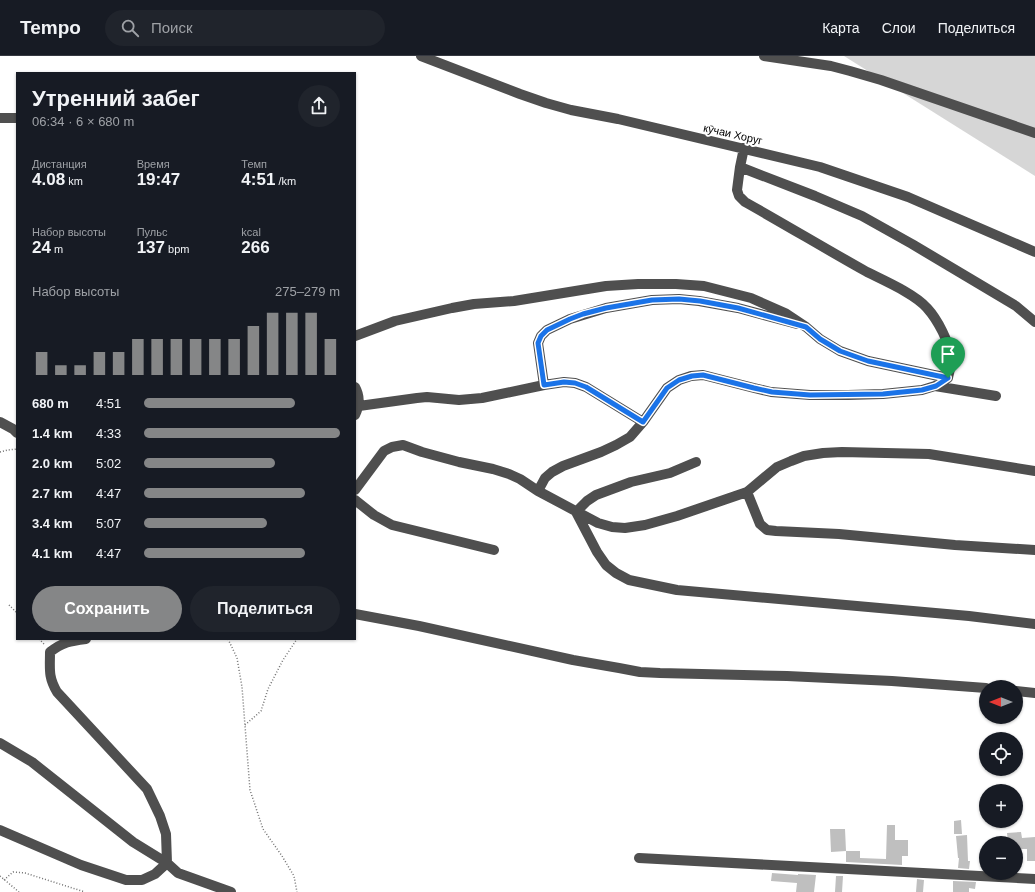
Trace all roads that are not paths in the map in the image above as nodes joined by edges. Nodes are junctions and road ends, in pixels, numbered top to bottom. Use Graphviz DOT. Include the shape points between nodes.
graph roads {
  1 [pos="421,56"];
  2 [pos="764,56"];
  3 [pos="0,118"];
  4 [pos="16,118"];
  5 [pos="1035,132"];
  6 [pos="744,148"];
  7 [pos="740,167"];
  8 [pos="1035,252"];
  9 [pos="1035,322"];
  10 [pos="806,327"];
  11 [pos="356,336"];
  12 [pos="948,378"];
  13 [pos="544,385"];
  14 [pos="936,386"];
  15 [pos="356,389"];
  16 [pos="996,396"];
  17 [pos="357,410"];
  18 [pos="0,422"];
  19 [pos="643,422"];
  20 [pos="16,431"];
  21 [pos="696,462"];
  22 [pos="1035,472"];
  23 [pos="356,489"];
  24 [pos="538,491"];
  25 [pos="747,492"];
  26 [pos="356,501"];
  27 [pos="576,512"];
  28 [pos="494,550"];
  29 [pos="1035,550"];
  30 [pos="356,614"];
  31 [pos="1035,624"];
  32 [pos="78,640"];
  33 [pos="979,687"];
  34 [pos="1023,692"];
  35 [pos="1035,693"];
  36 [pos="0,743"];
  37 [pos="0,830"];
  38 [pos="639,858"];
  39 [pos="167,863"];
  40 [pos="1035,879"];
  41 [pos="231,892"];
  1 -- 6 [label="street, кӯчаи Хоруг" via="546,103"];
  2 -- 5 [label="street" via="850,71"];
  3 -- 4 [label="street"];
  6 -- 7 [label="street"];
  6 -- 8 [label="street, кӯчаи Хоруг" via="820,167 908,197"];
  7 -- 9 [label="street" via="862,216 1009,302"];
  7 -- 12 [label="street" via="737,190 745,202 917,299 927,308 948,345 951,358"];
  10 -- 11 [label="street" via="785,313 751,298 704,286 638,284 606,286 452,308 395,321"];
  10 -- 12 [label="street" via="840,351 868,361"];
  10 -- 13 [label="street" via="738,308 679,299 652,300 606,308 570,319 547,330 541,336 538,343"];
  12 -- 14 [label="street"];
  13 -- 17 [label="street" via="482,398 459,400 427,397"];
  13 -- 19 [label="street" via="564,382 586,387"];
  14 -- 16 [label="street"];
  14 -- 19 [label="street" via="883,394 810,395 772,392 703,375 692,376 679,380 667,388"];
  15 -- 17 [label="street" via="359,394"];
  18 -- 20 [label="street"];
  19 -- 24 [label="street" via="630,437 616,445 552,472 545,478"];
  21 -- 27 [label="street" via="670,473 632,482 596,495"];
  22 -- 25 [label="street" via="929,454 823,453 804,456 777,467"];
  23 -- 24 [label="street" via="384,451 403,445 509,474"];
  24 -- 27 [label="street"];
  25 -- 27 [label="street" via="677,516 625,528 598,523"];
  25 -- 29 [label="street" via="760,524 767,530"];
  26 -- 28 [label="street" via="392,525"];
  27 -- 31 [label="street" via="606,565 616,574 629,580 677,590"];
  30 -- 33 [label="street" via="640,672 788,676"];
  32 -- 39 [label="street" via="69,641 50,652 52,684 147,789 166,834"];
  34 -- 35 [label="street"];
  36 -- 39 [label="street" via="32,762 132,842"];
  37 -- 39 [label="street" via="81,865 126,880 142,880 155,874"];
  38 -- 40 [label="street"];
  39 -- 41 [label="street" via="178,873"];
}
